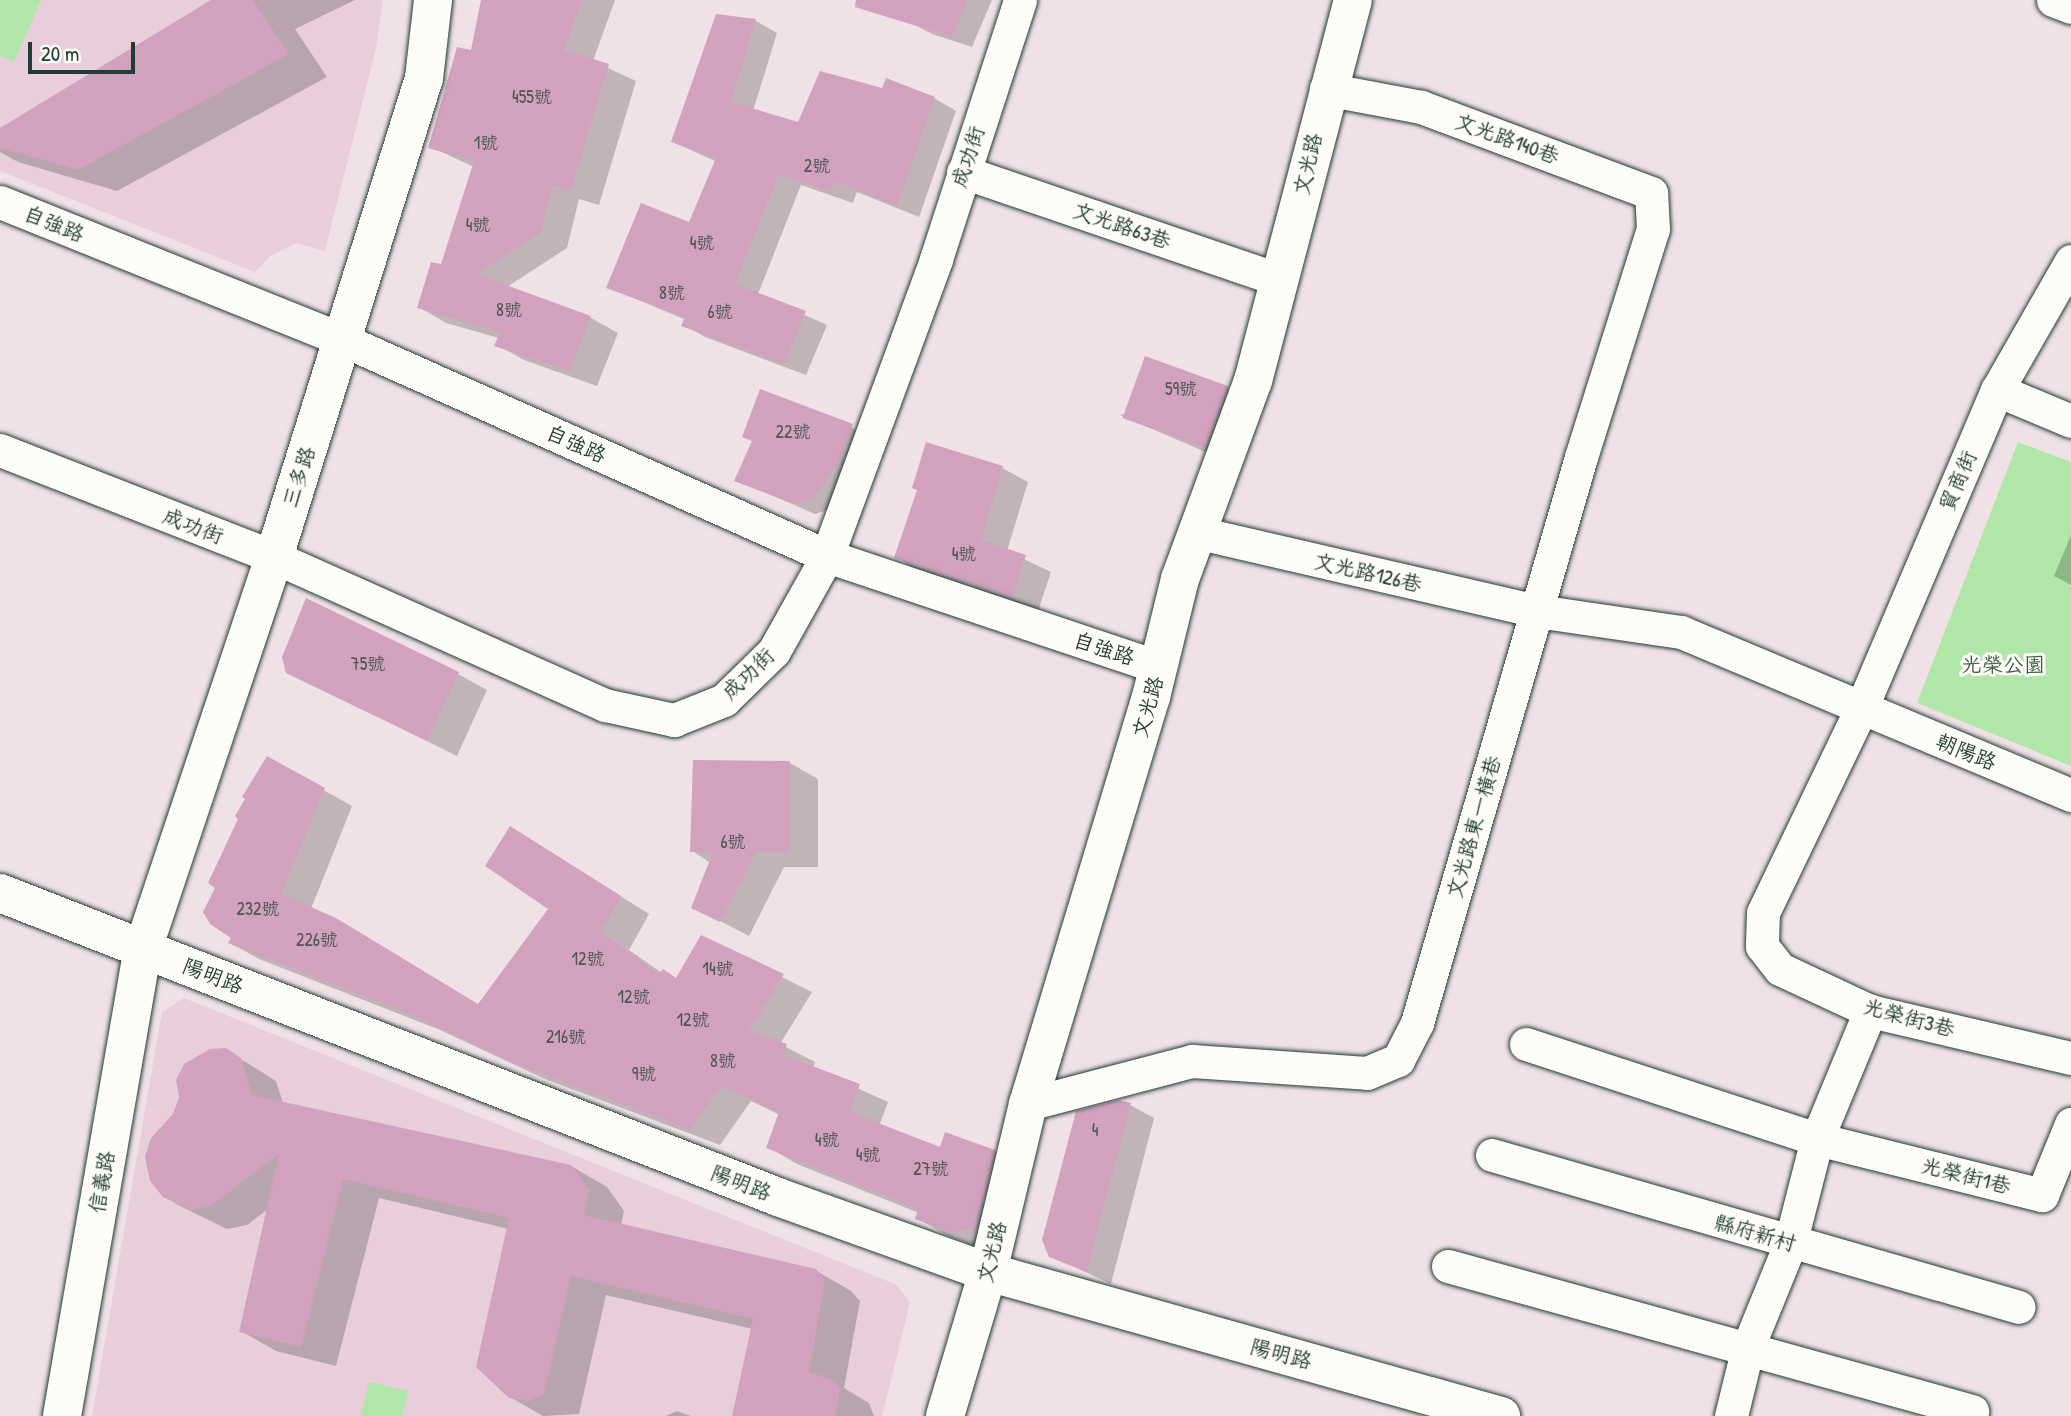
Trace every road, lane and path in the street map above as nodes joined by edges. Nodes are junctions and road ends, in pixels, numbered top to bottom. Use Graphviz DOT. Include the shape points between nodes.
graph roads {
  1 [pos="433,0"];
  2 [pos="1020,0"];
  3 [pos="1353,0"];
  4 [pos="2053,0"];
  5 [pos="2071,7"];
  6 [pos="1326,89"];
  7 [pos="963,172"];
  8 [pos="0,202"];
  9 [pos="1653,229"];
  10 [pos="2071,261"];
  11 [pos="1281,280"];
  12 [pos="343,340"];
  13 [pos="1997,390"];
  14 [pos="2071,421"];
  15 [pos="0,450"];
  16 [pos="1199,533"];
  17 [pos="827,556"];
  18 [pos="274,557"];
  19 [pos="1536,611"];
  20 [pos="1159,667"];
  21 [pos="1861,709"];
  22 [pos="2071,795"];
  23 [pos="0,893"];
  24 [pos="1762,946"];
  25 [pos="143,949"];
  26 [pos="1871,1011"];
  27 [pos="1526,1044"];
  28 [pos="2071,1058"];
  29 [pos="1028,1104"];
  30 [pos="2071,1124"];
  31 [pos="1817,1139"];
  32 [pos="1492,1155"];
  33 [pos="1790,1244"];
  34 [pos="1448,1266"];
  35 [pos="988,1272"];
  36 [pos="2019,1307"];
  37 [pos="1748,1347"];
  38 [pos="1972,1411"];
  39 [pos="62,1416"];
  40 [pos="945,1416"];
  41 [pos="1500,1416"];
  42 [pos="1731,1416"];
  1 -- 12 [label="street, 三多路" via="424,78"];
  2 -- 7 [label="street, 成功街"];
  3 -- 6 [label="street, 文光路"];
  4 -- 5 [label="street"];
  6 -- 9 [label="street, 文光路140巷" via="1421,107 1651,193"];
  6 -- 11 [label="street, 文光路"];
  7 -- 11 [label="street, 文光路63巷"];
  7 -- 17 [label="street, 成功街" via="936,259"];
  8 -- 12 [label="street, 自強路"];
  9 -- 19 [label="street, 文光路東一橫巷"];
  10 -- 13 [label="street, 貿商街"];
  11 -- 16 [label="street, 文光路" via="1253,381"];
  12 -- 17 [label="street, 自強路"];
  12 -- 18 [label="street, 三多路"];
  13 -- 14 [label="street"];
  13 -- 21 [label="street, 貿商街"];
  15 -- 18 [label="street, 成功街"];
  16 -- 19 [label="street, 文光路126巷"];
  16 -- 20 [label="street, 文光路" via="1180,579"];
  17 -- 18 [label="street, 成功街" via="774,651 724,700 674,720 605,705"];
  17 -- 20 [label="street, 自強路"];
  18 -- 25 [label="street, 三多路"];
  19 -- 21 [label="street" via="1681,632"];
  19 -- 29 [label="street, 文光路東一橫巷" via="1418,1023 1398,1060 1367,1073 1192,1061"];
  20 -- 29 [label="street, 文光路"];
  21 -- 22 [label="street, 朝陽路"];
  21 -- 24 [label="street, 貿商街" via="1763,913"];
  23 -- 25 [label="street, 陽明路"];
  24 -- 26 [label="street, 光榮街3巷" via="1780,969"];
  25 -- 35 [label="street, 陽明路" via="778,1197"];
  25 -- 39 [label="street, 信義路"];
  26 -- 28 [label="street, 光榮街3巷"];
  26 -- 31 [label="street"];
  27 -- 31 [label="street"];
  29 -- 35 [label="street, 文光路"];
  30 -- 31 [label="street, 光榮街1巷" via="2042,1195"];
  31 -- 33 [label="street"];
  32 -- 33 [label="street, 縣府新村"];
  33 -- 36 [label="street, 縣府新村"];
  33 -- 37 [label="street"];
  34 -- 37 [label="street"];
  35 -- 40 [label="street, 文光路"];
  35 -- 41 [label="street, 陽明路"];
  37 -- 38 [label="street"];
  37 -- 42 [label="street"];
}
